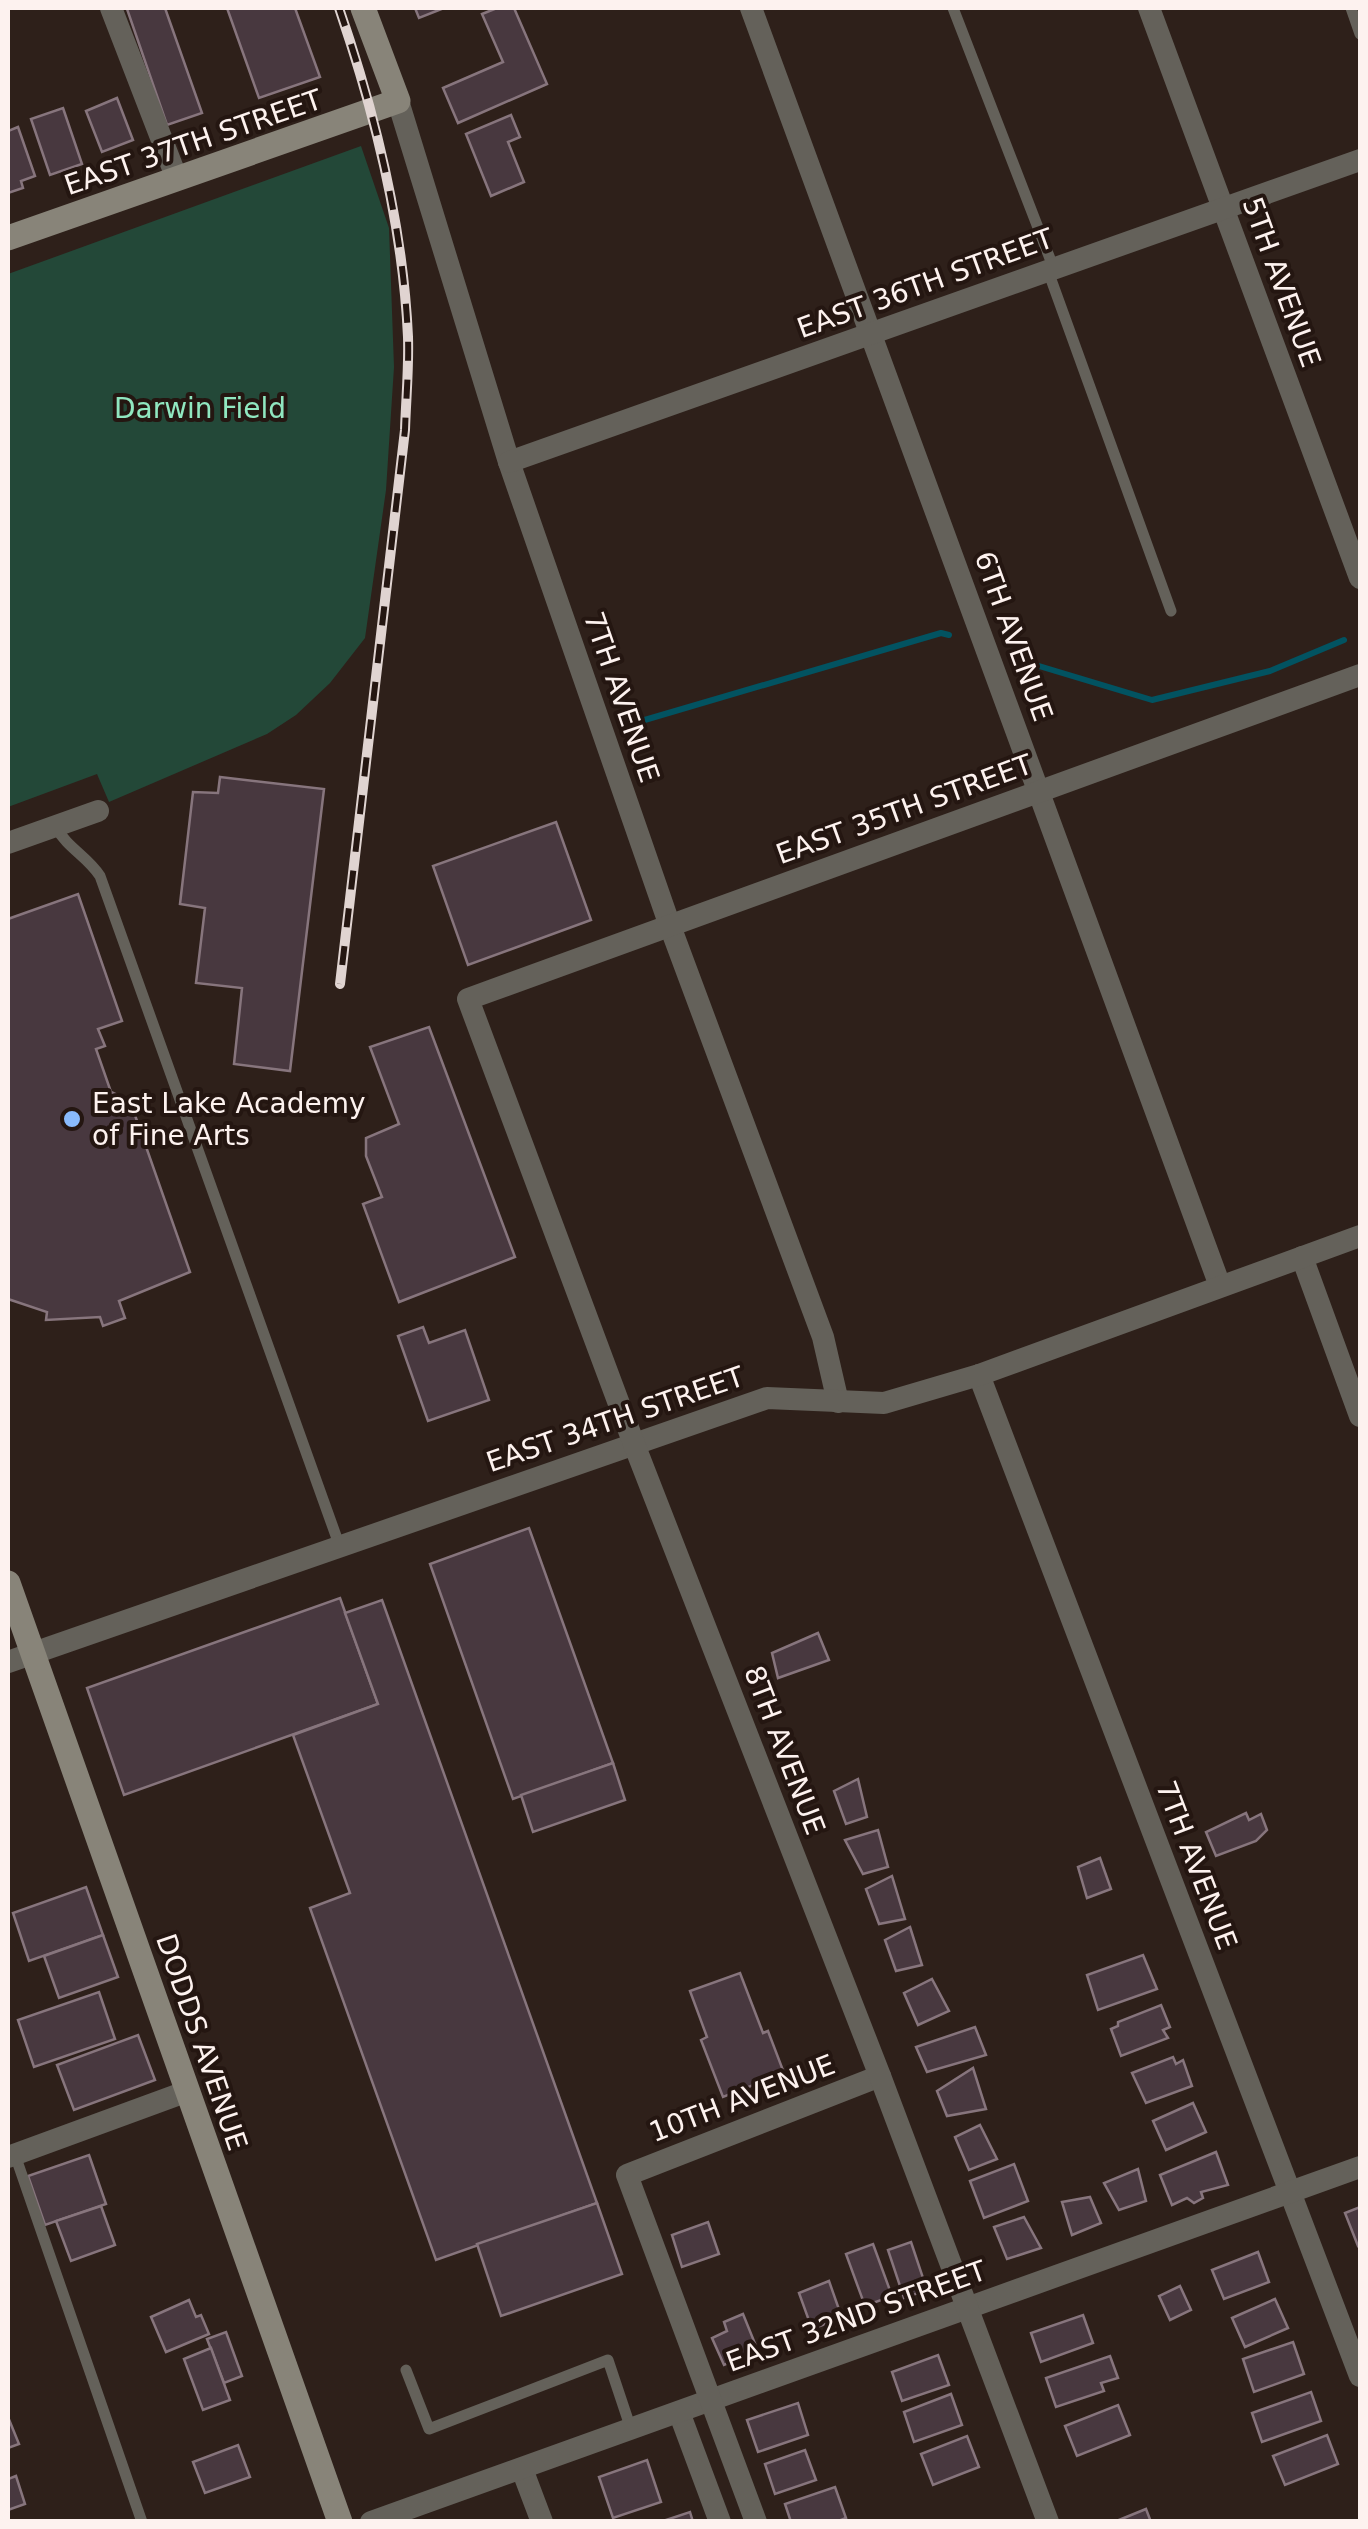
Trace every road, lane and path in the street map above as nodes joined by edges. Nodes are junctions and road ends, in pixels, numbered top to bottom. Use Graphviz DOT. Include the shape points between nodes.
graph roads {
  1 [pos="111,8"];
  2 [pos="363,8"];
  3 [pos="752,8"];
  4 [pos="953,8"];
  5 [pos="1148,8"];
  6 [pos="1351,8"];
  7 [pos="1360,34"];
  8 [pos="398,102"];
  9 [pos="1360,160"];
  10 [pos="177,179"];
  11 [pos="1223,209"];
  12 [pos="8,238"];
  13 [pos="1051,270"];
  14 [pos="872,334"];
  15 [pos="508,462"];
  16 [pos="1360,578"];
  17 [pos="1171,611"];
  18 [pos="1360,675"];
  19 [pos="1040,792"];
  20 [pos="98,812"];
  21 [pos="56,826"];
  22 [pos="8,843"];
  23 [pos="670,926"];
  24 [pos="468,999"];
  25 [pos="1360,1236"];
  26 [pos="1302,1257"];
  27 [pos="1220,1286"];
  28 [pos="978,1375"];
  29 [pos="838,1402"];
  30 [pos="1360,1416"];
  31 [pos="634,1444"];
  32 [pos="340,1547"];
  33 [pos="8,1583"];
  34 [pos="33,1653"];
  35 [pos="8,1662"];
  36 [pos="880,2076"];
  37 [pos="188,2091"];
  38 [pos="11,2156"];
  39 [pos="1360,2167"];
  40 [pos="1290,2191"];
  41 [pos="966,2308"];
  42 [pos="406,2370"];
  43 [pos="1360,2376"];
  44 [pos="710,2401"];
  45 [pos="680,2412"];
  46 [pos="632,2430"];
  47 [pos="522,2469"];
  48 [pos="142,2522"];
  49 [pos="340,2522"];
  50 [pos="371,2522"];
  51 [pos="542,2522"];
  52 [pos="720,2522"];
  53 [pos="756,2522"];
  54 [pos="1048,2522"];
  1 -- 10 [label="street"];
  2 -- 8 [label="street, 7TH AVENUE"];
  3 -- 14 [label="street, 6TH AVENUE"];
  4 -- 13 [label="lane"];
  5 -- 11 [label="street, 5TH AVENUE"];
  6 -- 7 [label="lane"];
  8 -- 10 [label="street, EAST 37TH STREET"];
  8 -- 15 [label="street, 7TH AVENUE"];
  9 -- 11 [label="street, EAST 36TH STREET"];
  10 -- 12 [label="street, EAST 37TH STREET"];
  11 -- 13 [label="street, EAST 36TH STREET"];
  11 -- 16 [label="street, 5TH AVENUE"];
  13 -- 14 [label="street, EAST 36TH STREET"];
  13 -- 17 [label="lane"];
  14 -- 15 [label="street, EAST 36TH STREET"];
  14 -- 19 [label="street, 6TH AVENUE"];
  15 -- 23 [label="street, 7TH AVENUE"];
  18 -- 19 [label="street, EAST 35TH STREET"];
  19 -- 23 [label="street, EAST 35TH STREET"];
  19 -- 27 [label="street, 6TH AVENUE"];
  20 -- 21 [label="street"];
  21 -- 22 [label="street"];
  21 -- 32 [label="lane" via="65,845 100,876"];
  23 -- 24 [label="street, EAST 35TH STREET"];
  23 -- 29 [label="street, 7TH AVENUE" via="823,1337"];
  24 -- 31 [label="street, 8TH AVENUE"];
  25 -- 26 [label="street, EAST 34TH STREET"];
  26 -- 27 [label="street, EAST 34TH STREET"];
  26 -- 30 [label="street"];
  27 -- 28 [label="street, EAST 34TH STREET"];
  28 -- 29 [label="street, EAST 34TH STREET" via="884,1403"];
  28 -- 40 [label="street, 7TH AVENUE"];
  29 -- 31 [label="street, EAST 34TH STREET" via="767,1398"];
  31 -- 32 [label="street, EAST 34TH STREET"];
  31 -- 36 [label="street, 8TH AVENUE"];
  32 -- 34 [label="street, EAST 34TH STREET"];
  33 -- 34 [label="street, DODDS AVENUE"];
  34 -- 35 [label="street, EAST 34TH STREET"];
  34 -- 37 [label="street, DODDS AVENUE"];
  36 -- 41 [label="street, 8TH AVENUE"];
  36 -- 44 [label="street, 10TH AVENUE" via="627,2175"];
  37 -- 38 [label="street"];
  37 -- 49 [label="street, DODDS AVENUE"];
  38 -- 48 [label="lane"];
  39 -- 40 [label="street, EAST 32ND STREET"];
  40 -- 41 [label="street, EAST 32ND STREET"];
  40 -- 43 [label="street, 7TH AVENUE"];
  41 -- 44 [label="street, EAST 32ND STREET"];
  41 -- 54 [label="street, 8TH AVENUE"];
  42 -- 46 [label="lane" via="429,2429 608,2360"];
  44 -- 45 [label="street, EAST 32ND STREET"];
  44 -- 53 [label="street"];
  45 -- 46 [label="street, EAST 32ND STREET"];
  45 -- 52 [label="street"];
  46 -- 47 [label="street, EAST 32ND STREET"];
  47 -- 50 [label="street, EAST 32ND STREET"];
  47 -- 51 [label="street"];
}
